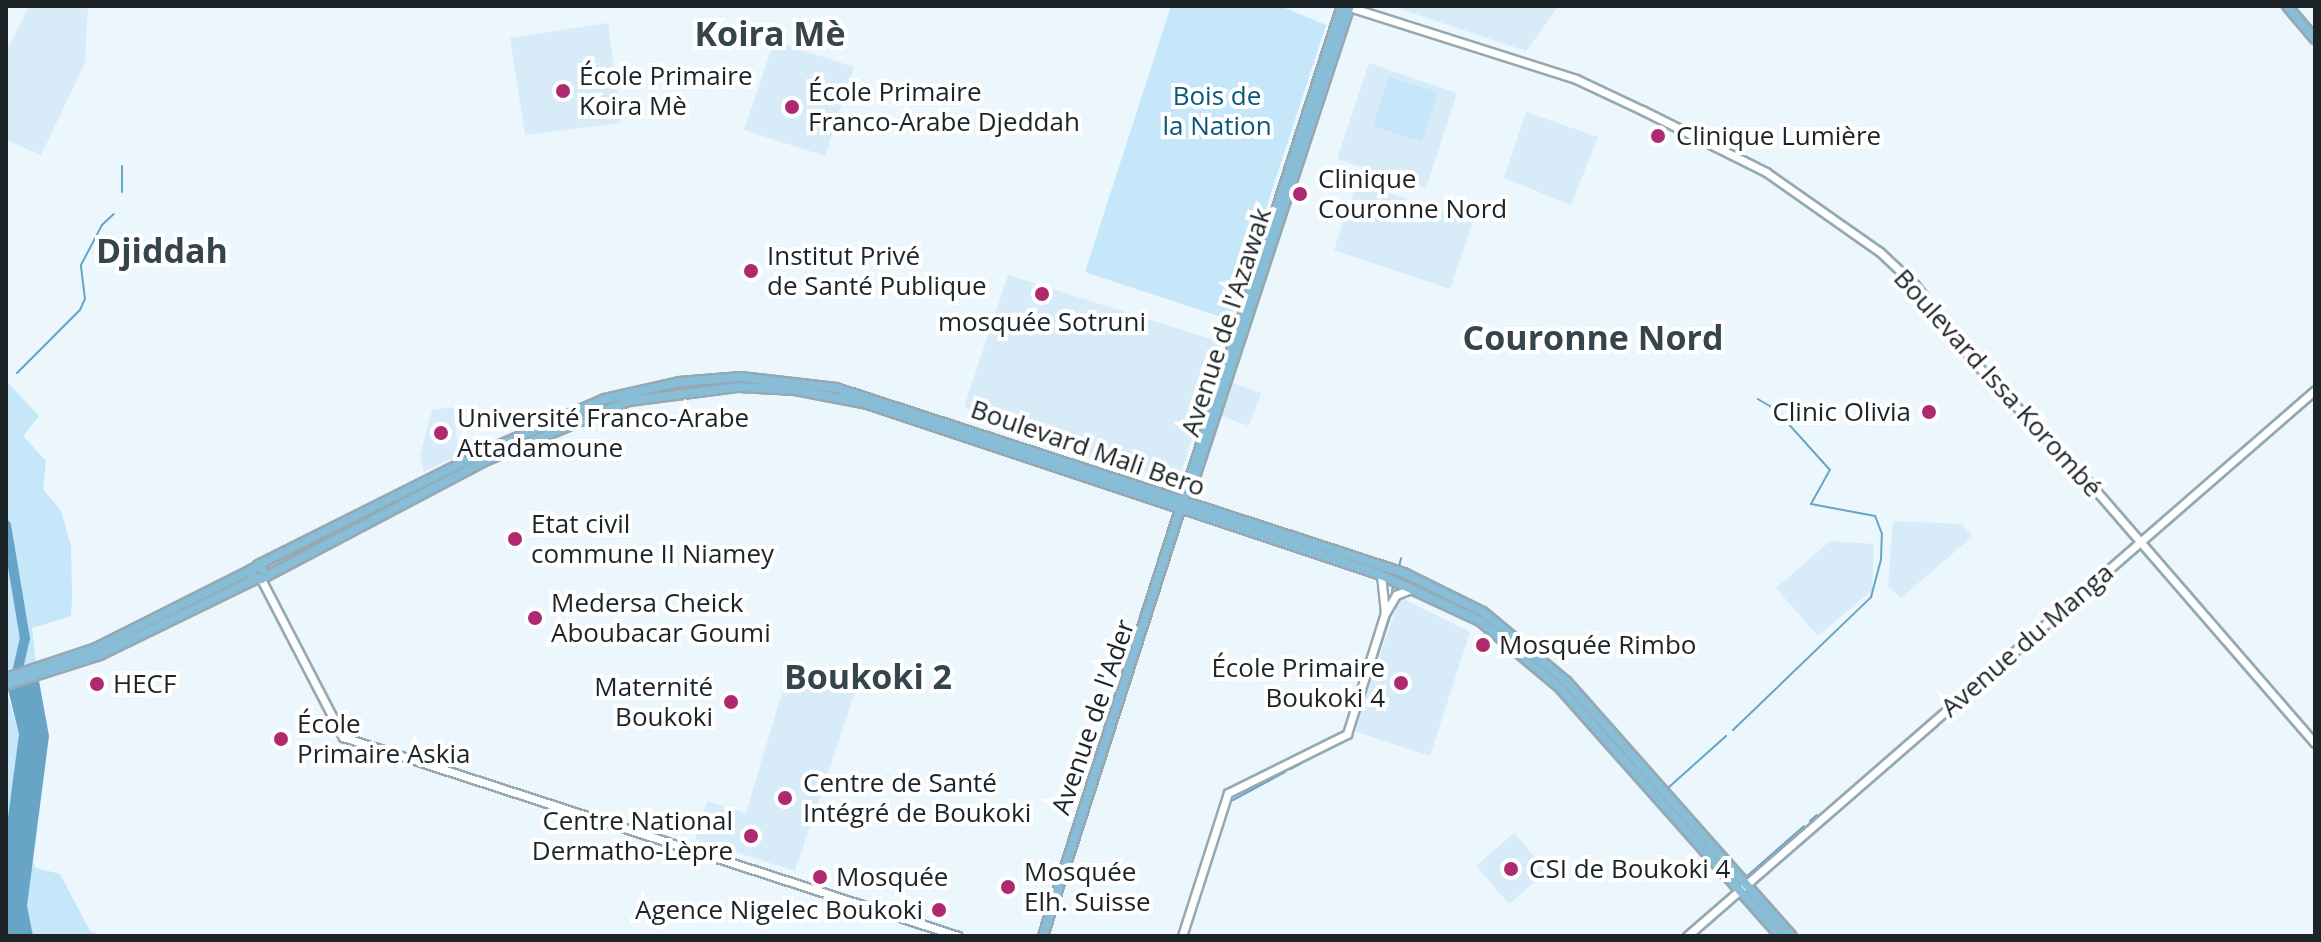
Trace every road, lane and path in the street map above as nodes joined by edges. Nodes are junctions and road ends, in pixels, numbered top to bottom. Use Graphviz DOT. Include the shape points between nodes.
graph roads {
  1 [pos="1347,6"];
  2 [pos="2287,6"];
  3 [pos="2315,39"];
  4 [pos="2315,390"];
  5 [pos="1183,505"];
  6 [pos="389,506"];
  7 [pos="2138,543"];
  8 [pos="254,567"];
  9 [pos="1381,575"];
  10 [pos="261,577"];
  11 [pos="1415,588"];
  12 [pos="1385,613"];
  13 [pos="26,676"];
  14 [pos="10,681"];
  15 [pos="2315,743"];
  16 [pos="1742,886"];
  17 [pos="958,936"];
  18 [pos="1043,936"];
  19 [pos="1182,936"];
  20 [pos="1687,936"];
  21 [pos="1780,936"];
  22 [pos="1792,936"];
  1 -- 5 [label="main road, Avenue de l'Azawak"];
  1 -- 7 [label="street, Boulevard Issa Korombé" via="1576,79 1776,179 1880,252 1915,285 1974,362 2062,453"];
  2 -- 3 [label="main road"];
  4 -- 7 [label="street, Avenue du Manga"];
  5 -- 6 [label="main road, Boulevard Mali Bero" via="867,404 795,390 739,387 675,392 613,406"];
  5 -- 9 [label="main road, Boulevard Mali Bero"];
  5 -- 16 [label="main road, Boulevard Mali Bero" via="1404,573 1483,612 1567,682"];
  5 -- 18 [label="main road, Avenue de l'Ader"];
  6 -- 8 [label="main road, Boulevard Mali Bero"];
  6 -- 10 [label="main road, Boulevard Mali Bero"];
  7 -- 15 [label="street, Boulevard Issa Korombé"];
  7 -- 16 [label="street, Avenue du Manga"];
  8 -- 10 [label="main road"];
  8 -- 13 [label="main road, Boulevard Mali Bero" via="96,648"];
  9 -- 11 [label="main road, Boulevard Mali Bero"];
  9 -- 12 [label="street"];
  10 -- 13 [label="main road, Boulevard Mali Bero" via="124,645"];
  10 -- 17 [label="street" via="332,723 349,740"];
  11 -- 12 [label="street" via="1396,595"];
  11 -- 16 [label="main road, Boulevard Mali Bero" via="1480,621 1530,660"];
  12 -- 19 [label="street" via="1347,734 1228,793"];
  13 -- 14 [label="main road, Boulevard Mali Bero"];
  16 -- 20 [label="street, Avenue du Manga"];
  16 -- 21 [label="main road, Boulevard Mali Bero"];
  16 -- 22 [label="main road, Boulevard Mali Bero"];
}
